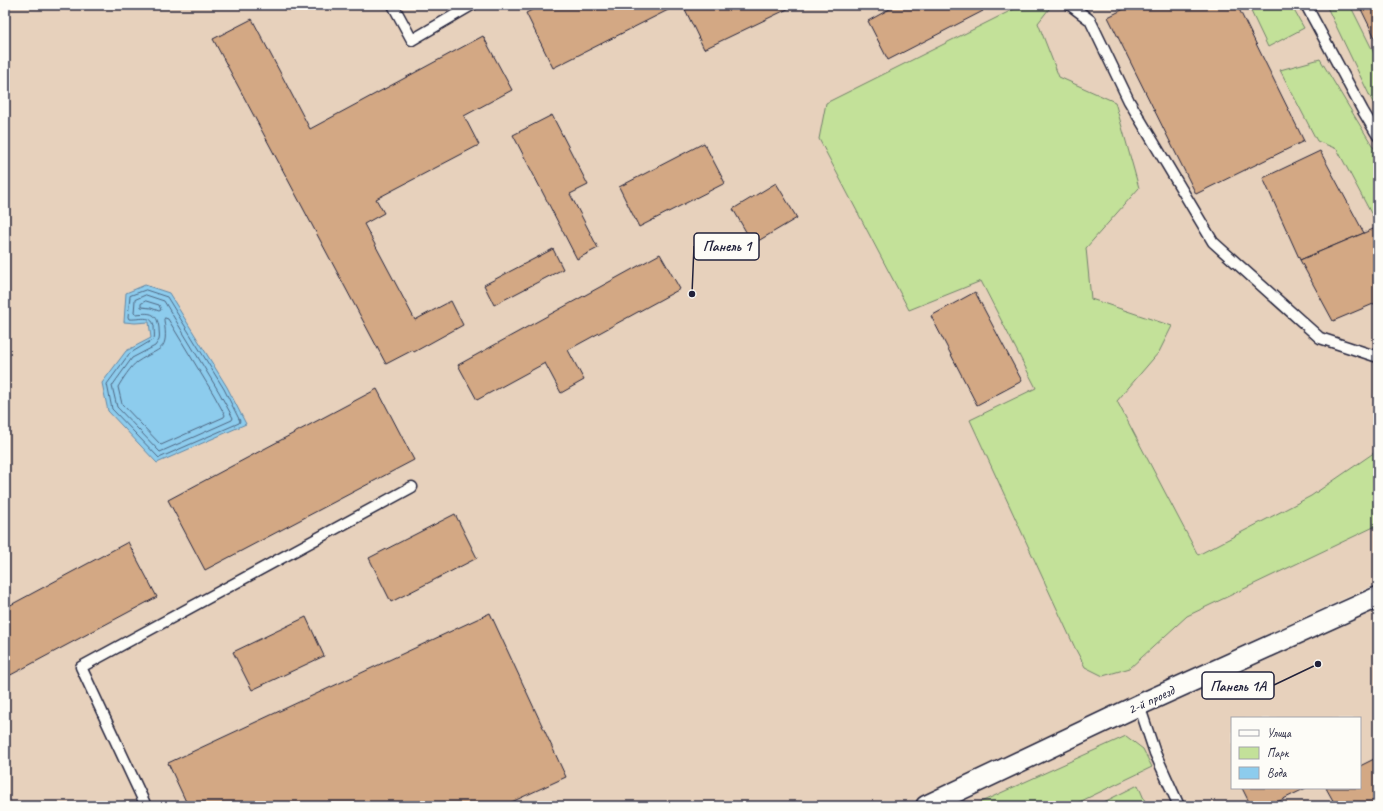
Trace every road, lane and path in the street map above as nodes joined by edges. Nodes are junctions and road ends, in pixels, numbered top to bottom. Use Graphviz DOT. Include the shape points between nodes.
graph roads {
  1 [pos="393,5"];
  2 [pos="472,5"];
  3 [pos="1070,5"];
  4 [pos="1306,5"];
  5 [pos="1378,136"];
  6 [pos="1378,357"];
  7 [pos="412,487"];
  8 [pos="1378,597"];
  9 [pos="1139,705"];
  10 [pos="146,806"];
  11 [pos="926,806"];
  12 [pos="1179,806"];
  1 -- 2 [label="lane" via="412,40"];
  3 -- 6 [label="lane" via="1090,20 1129,101 1213,242 1320,338"];
  4 -- 5 [label="lane"];
  7 -- 10 [label="lane" via="80,667"];
  8 -- 9 [label="street, 2-й проезд"];
  9 -- 11 [label="street, 2-й проезд"];
  9 -- 12 [label="lane" via="1155,753"];
}
